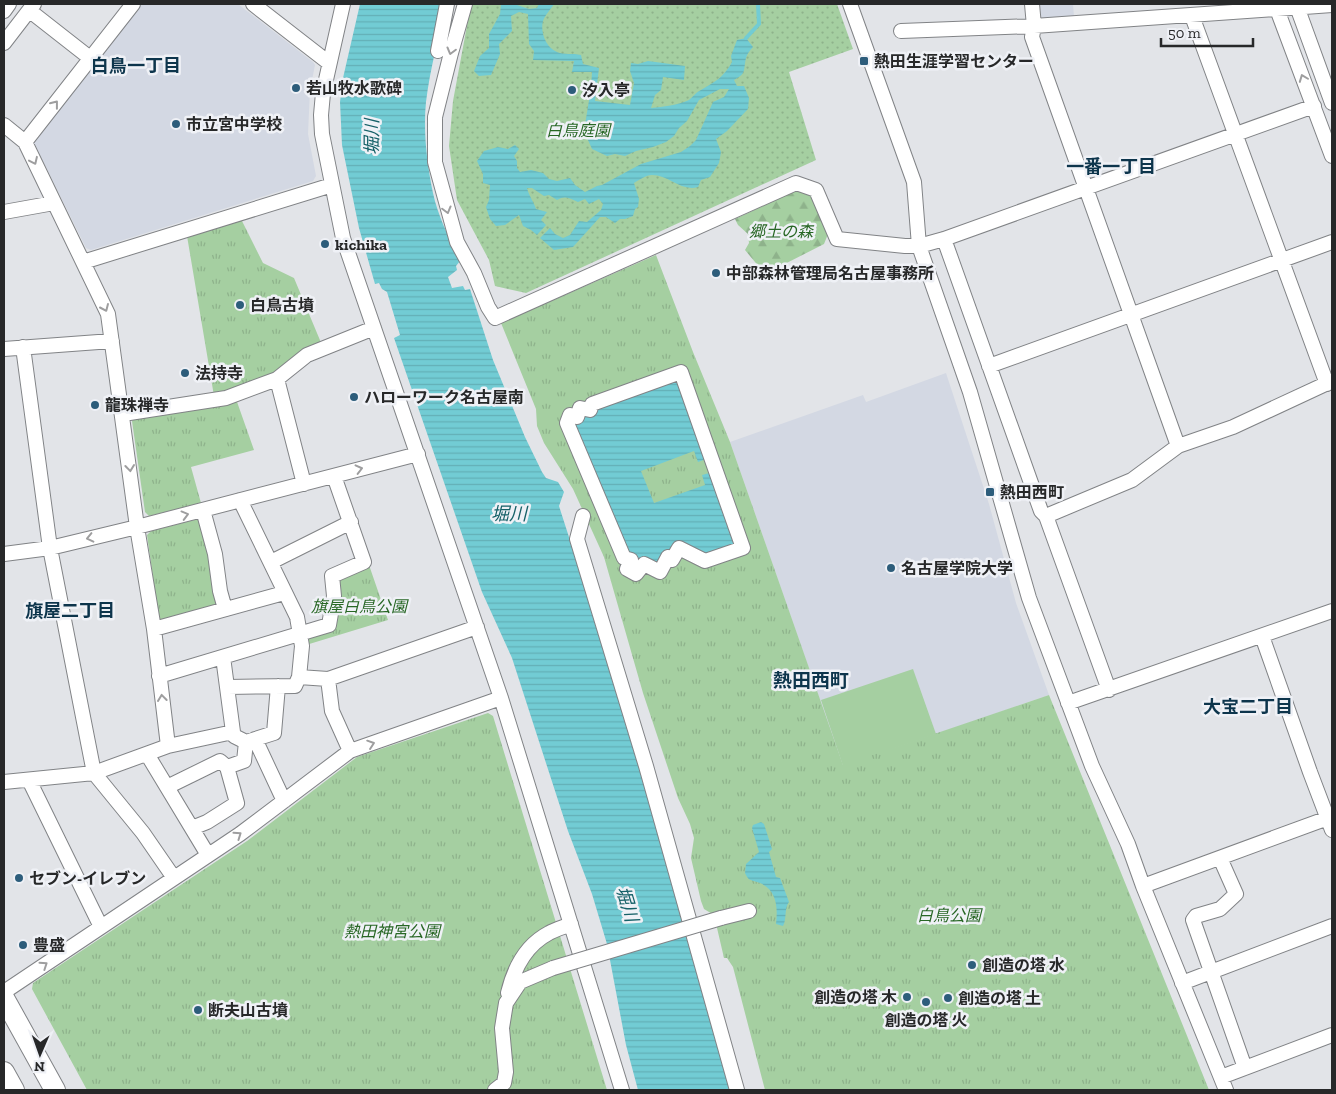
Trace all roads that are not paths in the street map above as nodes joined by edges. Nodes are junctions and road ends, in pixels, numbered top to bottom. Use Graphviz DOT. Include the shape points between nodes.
graph roads {
  1 [pos="9,4"];
  2 [pos="133,4"];
  3 [pos="253,4"];
  4 [pos="343,4"];
  5 [pos="447,4"];
  6 [pos="465,4"];
  7 [pos="850,4"];
  8 [pos="1032,4"];
  9 [pos="1332,5"];
  10 [pos="1297,6"];
  11 [pos="32,7"];
  12 [pos="1276,7"];
  13 [pos="4,11"];
  14 [pos="1192,16"];
  15 [pos="1034,26"];
  16 [pos="901,31"];
  17 [pos="4,43"];
  18 [pos="438,51"];
  19 [pos="90,58"];
  20 [pos="329,63"];
  21 [pos="1332,103"];
  22 [pos="1314,106"];
  23 [pos="4,125"];
  24 [pos="1236,134"];
  25 [pos="26,142"];
  26 [pos="1332,156"];
  27 [pos="332,185"];
  28 [pos="1085,189"];
  29 [pos="54,203"];
  30 [pos="4,212"];
  31 [pos="944,240"];
  32 [pos="1332,242"];
  33 [pos="919,246"];
  34 [pos="1282,261"];
  35 [pos="83,262"];
  36 [pos="1131,315"];
  37 [pos="374,328"];
  38 [pos="112,341"];
  39 [pos="23,348"];
  40 [pos="4,349"];
  41 [pos="990,366"];
  42 [pos="277,379"];
  43 [pos="1330,383"];
  44 [pos="123,414"];
  45 [pos="1178,446"];
  46 [pos="418,454"];
  47 [pos="334,476"];
  48 [pos="304,484"];
  49 [pos="240,500"];
  50 [pos="204,510"];
  51 [pos="583,516"];
  52 [pos="1046,516"];
  53 [pos="351,522"];
  54 [pos="610,526"];
  55 [pos="137,527"];
  56 [pos="50,548"];
  57 [pos="4,554"];
  58 [pos="270,562"];
  59 [pos="284,593"];
  60 [pos="225,609"];
  61 [pos="1332,611"];
  62 [pos="477,627"];
  63 [pos="154,629"];
  64 [pos="300,634"];
  65 [pos="1262,636"];
  66 [pos="223,657"];
  67 [pos="159,676"];
  68 [pos="299,677"];
  69 [pos="328,679"];
  70 [pos="278,686"];
  71 [pos="228,687"];
  72 [pos="1108,690"];
  73 [pos="501,698"];
  74 [pos="1068,703"];
  75 [pos="233,732"];
  76 [pos="251,740"];
  77 [pos="168,746"];
  78 [pos="350,751"];
  79 [pos="147,754"];
  80 [pos="227,767"];
  81 [pos="94,773"];
  82 [pos="28,780"];
  83 [pos="4,782"];
  84 [pos="167,787"];
  85 [pos="284,801"];
  86 [pos="1330,824"];
  87 [pos="192,828"];
  88 [pos="208,855"];
  89 [pos="1220,858"];
  90 [pos="174,878"];
  91 [pos="1143,886"];
  92 [pos="749,911"];
  93 [pos="571,924"];
  94 [pos="1332,926"];
  95 [pos="101,927"];
  96 [pos="694,933"];
  97 [pos="1211,972"];
  98 [pos="1182,983"];
  99 [pos="4,992"];
  100 [pos="4,998"];
  101 [pos="506,1003"];
  102 [pos="1332,1035"];
  103 [pos="1245,1068"];
  104 [pos="4,1072"];
  105 [pos="1223,1084"];
  106 [pos="14,1090"];
  107 [pos="55,1090"];
  108 [pos="495,1090"];
  109 [pos="622,1090"];
  110 [pos="737,1090"];
  111 [pos="742,1090"];
  1 -- 13 [label="street"];
  2 -- 19 [label="street"];
  3 -- 20 [label="street"];
  4 -- 20 [label="street"];
  5 -- 18 [label="street"];
  6 -- 33 [label="street, one-way" via="435,117 435,162 457,242 495,318 796,183 816,190 837,239"];
  7 -- 33 [label="street" via="914,182"];
  8 -- 15 [label="street"];
  9 -- 10 [label="street"];
  10 -- 12 [label="street"];
  10 -- 21 [label="street"];
  11 -- 17 [label="street"];
  11 -- 19 [label="street"];
  12 -- 14 [label="street"];
  22 -- 12 [label="street, one-way"];
  14 -- 15 [label="street"];
  14 -- 24 [label="street"];
  15 -- 16 [label="street"];
  15 -- 28 [label="street" via="1032,37"];
  25 -- 19 [label="street, one-way"];
  20 -- 27 [label="street" via="323,93 322,134"];
  22 -- 24 [label="street"];
  22 -- 26 [label="street"];
  23 -- 25 [label="street"];
  24 -- 28 [label="street"];
  24 -- 34 [label="street"];
  25 -- 29 [label="street, one-way"];
  27 -- 35 [label="street"];
  27 -- 37 [label="street" via="348,258"];
  28 -- 31 [label="street"];
  28 -- 36 [label="street"];
  29 -- 30 [label="street"];
  29 -- 35 [label="street"];
  31 -- 33 [label="street"];
  31 -- 41 [label="street"];
  32 -- 34 [label="street"];
  33 -- 74 [label="street" via="970,392 1029,598"];
  34 -- 36 [label="street"];
  34 -- 43 [label="street"];
  35 -- 38 [label="street, one-way" via="108,314"];
  36 -- 41 [label="street"];
  36 -- 45 [label="street"];
  37 -- 42 [label="street" via="307,355"];
  37 -- 46 [label="street"];
  38 -- 39 [label="street"];
  38 -- 44 [label="street"];
  39 -- 40 [label="street"];
  39 -- 56 [label="street"];
  41 -- 52 [label="street" via="1041,511"];
  42 -- 44 [label="street" via="226,398"];
  42 -- 48 [label="street"];
  43 -- 45 [label="street" via="1233,427"];
  44 -- 55 [label="street, one-way"];
  45 -- 52 [label="street" via="1132,480"];
  47 -- 46 [label="street, one-way"];
  46 -- 62 [label="street"];
  47 -- 48 [label="street"];
  47 -- 53 [label="street"];
  48 -- 49 [label="street"];
  49 -- 50 [label="street"];
  49 -- 58 [label="street"];
  55 -- 50 [label="street, one-way"];
  50 -- 60 [label="street"];
  51 -- 96 [label="street" via="577,539"];
  52 -- 72 [label="street"];
  53 -- 58 [label="street"];
  53 -- 64 [label="street" via="364,562 332,576 334,596 329,625"];
  54 -- 54 [label="street" via="624,558 631,560 627,569 636,574 644,564 660,572 679,548 705,562 743,548 680,372 592,404 590,410 580,408 577,417 570,415 567,423"];
  55 -- 56 [label="street, one-way"];
  55 -- 63 [label="street"];
  56 -- 57 [label="street"];
  56 -- 81 [label="street"];
  58 -- 59 [label="street"];
  59 -- 60 [label="street"];
  59 -- 64 [label="street"];
  60 -- 63 [label="street"];
  61 -- 65 [label="street"];
  62 -- 69 [label="street"];
  62 -- 73 [label="street"];
  63 -- 67 [label="street"];
  64 -- 66 [label="street"];
  64 -- 68 [label="street"];
  65 -- 72 [label="street"];
  65 -- 86 [label="street"];
  66 -- 67 [label="street"];
  66 -- 71 [label="street"];
  77 -- 67 [label="street, one-way"];
  68 -- 69 [label="street"];
  68 -- 70 [label="street" via="295,686"];
  69 -- 78 [label="street" via="332,711"];
  70 -- 71 [label="street"];
  70 -- 76 [label="street" via="274,733"];
  71 -- 75 [label="street"];
  72 -- 74 [label="street"];
  78 -- 73 [label="street, one-way"];
  73 -- 93 [label="street"];
  74 -- 91 [label="street" via="1092,766 1134,857"];
  75 -- 76 [label="street" via="234,736"];
  75 -- 77 [label="street"];
  76 -- 80 [label="street" via="244,761"];
  76 -- 85 [label="street"];
  77 -- 79 [label="street"];
  78 -- 85 [label="street"];
  79 -- 81 [label="street"];
  79 -- 84 [label="street"];
  80 -- 84 [label="street" via="220,761"];
  80 -- 87 [label="street" via="237,803"];
  81 -- 82 [label="street"];
  81 -- 90 [label="street" via="143,833"];
  82 -- 83 [label="street"];
  82 -- 95 [label="street"];
  84 -- 87 [label="street"];
  88 -- 85 [label="street, one-way"];
  86 -- 89 [label="street"];
  87 -- 88 [label="street"];
  88 -- 90 [label="street"];
  89 -- 91 [label="street"];
  89 -- 97 [label="street" via="1236,894 1220,909 1196,916 1193,920"];
  90 -- 95 [label="street"];
  91 -- 98 [label="street"];
  92 -- 101 [label="street, bridge" via="553,968 520,982"];
  93 -- 101 [label="street" via="549,933 524,953 512,978"];
  93 -- 109 [label="street"];
  94 -- 97 [label="street"];
  99 -- 95 [label="street, one-way"];
  96 -- 110 [label="street"];
  96 -- 111 [label="street" via="700,936"];
  97 -- 98 [label="street"];
  97 -- 103 [label="street"];
  98 -- 105 [label="street"];
  100 -- 107 [label="highway"];
  101 -- 108 [label="street" via="502,1028 506,1072 504,1083"];
  102 -- 103 [label="street"];
  103 -- 105 [label="street"];
  104 -- 106 [label="highway"];
}
